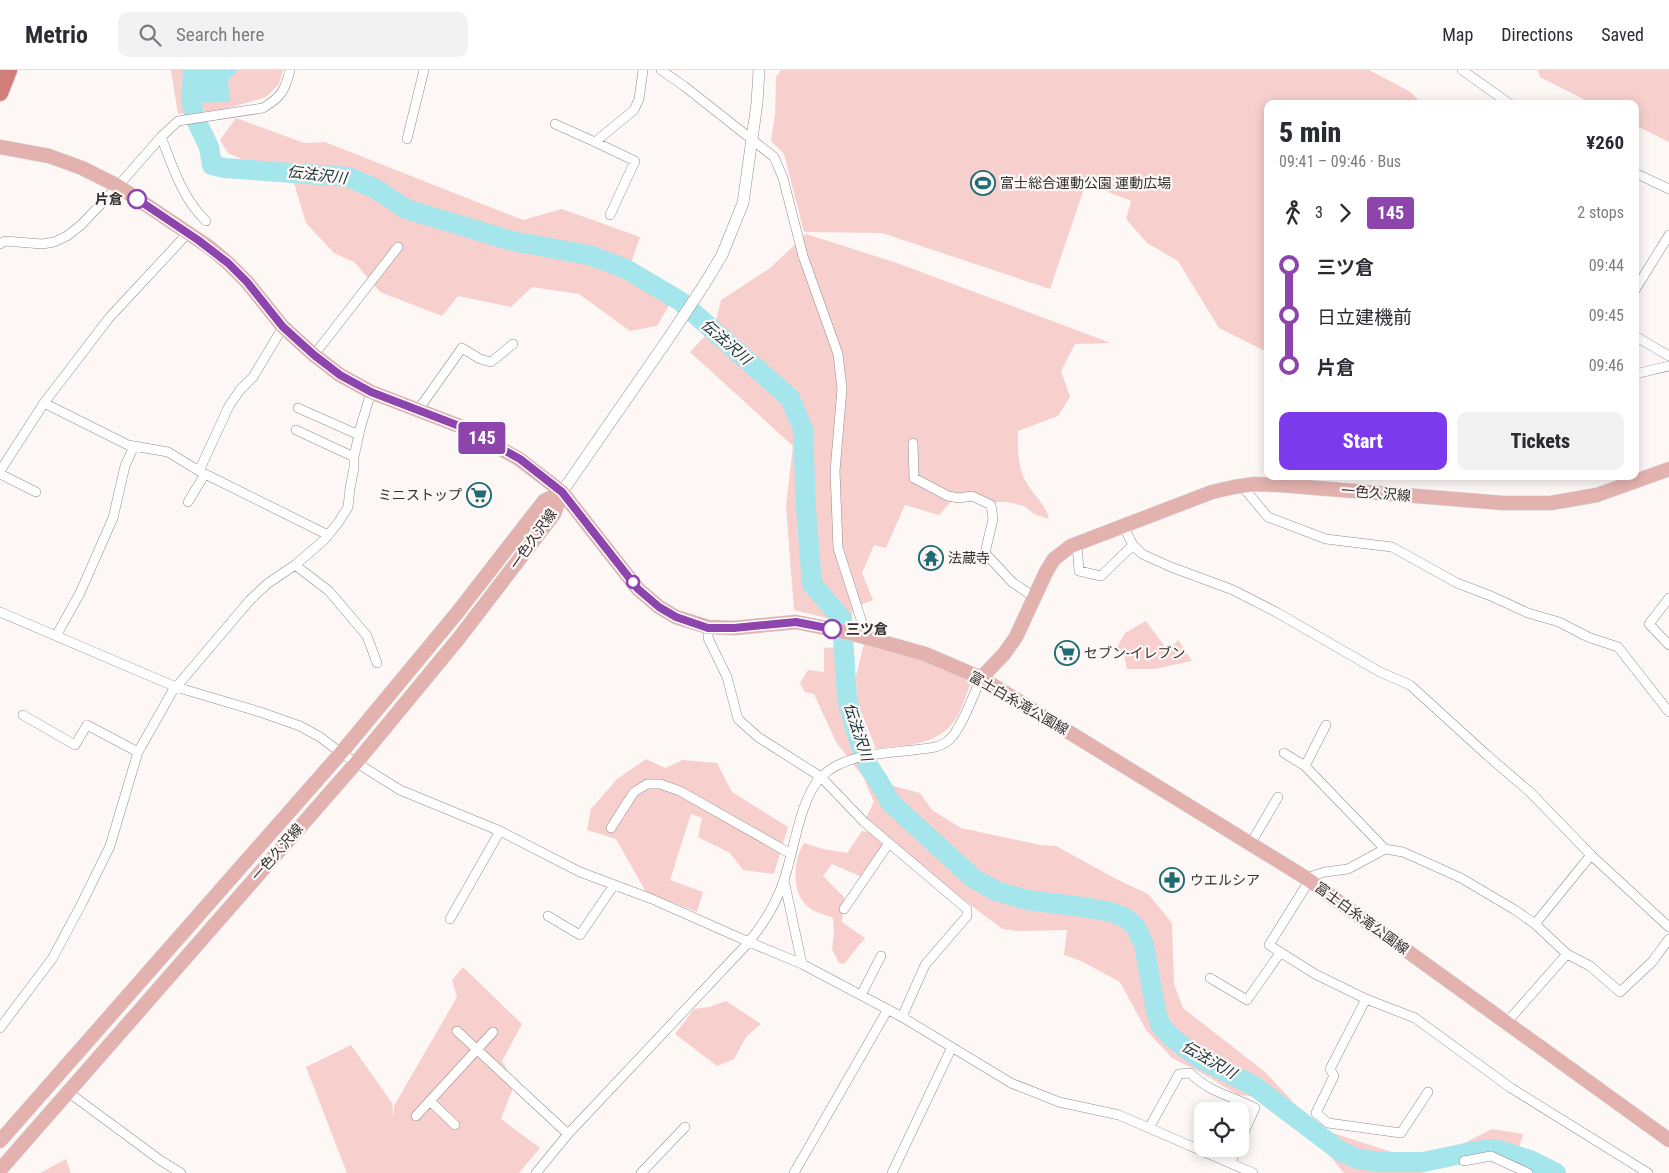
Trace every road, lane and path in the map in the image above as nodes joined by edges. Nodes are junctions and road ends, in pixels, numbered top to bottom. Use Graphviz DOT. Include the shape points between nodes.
graph roads {
  1 [pos="8,70"];
  2 [pos="290,70"];
  3 [pos="424,70"];
  4 [pos="643,70"];
  5 [pos="662,70"];
  6 [pos="759,70"];
  7 [pos="1462,70"];
  8 [pos="0,93"];
  9 [pos="1504,100"];
  10 [pos="555,124"];
  11 [pos="161,137"];
  12 [pos="407,139"];
  13 [pos="752,140"];
  14 [pos="595,142"];
  15 [pos="0,147"];
  16 [pos="1639,177"];
  17 [pos="118,186"];
  18 [pos="1669,189"];
  19 [pos="610,215"];
  20 [pos="206,221"];
  21 [pos="188,233"];
  22 [pos="1669,235"];
  23 [pos="0,244"];
  24 [pos="398,247"];
  25 [pos="1639,284"];
  26 [pos="283,327"];
  27 [pos="1639,338"];
  28 [pos="513,344"];
  29 [pos="1668,352"];
  30 [pos="314,355"];
  31 [pos="1664,366"];
  32 [pos="1639,373"];
  33 [pos="371,392"];
  34 [pos="44,403"];
  35 [pos="298,408"];
  36 [pos="418,410"];
  37 [pos="296,430"];
  38 [pos="359,435"];
  39 [pos="913,444"];
  40 [pos="134,446"];
  41 [pos="354,458"];
  42 [pos="1669,469"];
  43 [pos="0,473"];
  44 [pos="202,473"];
  45 [pos="1639,480"];
  46 [pos="1639,480"];
  47 [pos="1242,486"];
  48 [pos="36,492"];
  49 [pos="562,492"];
  50 [pos="188,502"];
  51 [pos="1123,526"];
  52 [pos="328,535"];
  53 [pos="1077,544"];
  54 [pos="1133,545"];
  55 [pos="295,565"];
  56 [pos="1034,597"];
  57 [pos="1669,598"];
  58 [pos="0,612"];
  59 [pos="708,628"];
  60 [pos="56,636"];
  61 [pos="867,638"];
  62 [pos="1669,645"];
  63 [pos="377,663"];
  64 [pos="981,678"];
  65 [pos="176,687"];
  66 [pos="1669,712"];
  67 [pos="23,715"];
  68 [pos="1326,725"];
  69 [pos="138,752"];
  70 [pos="1284,752"];
  71 [pos="342,753"];
  72 [pos="356,763"];
  73 [pos="1305,766"];
  74 [pos="821,777"];
  75 [pos="1278,797"];
  76 [pos="611,828"];
  77 [pos="500,831"];
  78 [pos="889,843"];
  79 [pos="1251,843"];
  80 [pos="1385,849"];
  81 [pos="791,854"];
  82 [pos="1591,855"];
  83 [pos="784,880"];
  84 [pos="1308,880"];
  85 [pos="614,885"];
  86 [pos="844,909"];
  87 [pos="548,916"];
  88 [pos="450,919"];
  89 [pos="1535,924"];
  90 [pos="1669,927"];
  91 [pos="1669,939"];
  92 [pos="748,942"];
  93 [pos="1280,953"];
  94 [pos="1567,954"];
  95 [pos="880,956"];
  96 [pos="802,964"];
  97 [pos="1210,978"];
  98 [pos="861,995"];
  99 [pos="1366,999"];
  100 [pos="888,1009"];
  101 [pos="902,1017"];
  102 [pos="1507,1022"];
  103 [pos="0,1028"];
  104 [pos="457,1031"];
  105 [pos="493,1032"];
  106 [pos="952,1047"];
  107 [pos="478,1050"];
  108 [pos="68,1092"];
  109 [pos="1428,1092"];
  110 [pos="430,1101"];
  111 [pos="1244,1102"];
  112 [pos="1249,1105"];
  113 [pos="416,1116"];
  114 [pos="1249,1121"];
  115 [pos="455,1125"];
  116 [pos="685,1127"];
  117 [pos="1149,1128"];
  118 [pos="568,1134"];
  119 [pos="1669,1140"];
  120 [pos="0,1141"];
  121 [pos="1233,1157"];
  122 [pos="1464,1161"];
  123 [pos="1230,1163"];
  124 [pos="0,1170"];
  125 [pos="648,1171"];
  126 [pos="540,1172"];
  127 [pos="181,1173"];
  128 [pos="794,1173"];
  129 [pos="892,1173"];
  130 [pos="1253,1173"];
  131 [pos="1528,1173"];
  132 [pos="1648,1173"];
  1 -- 8 [label="highway"];
  2 -- 11 [label="street" via="284,91 263,108 178,121"];
  3 -- 12 [label="street"];
  4 -- 14 [label="street" via="634,110"];
  5 -- 13 [label="street"];
  6 -- 13 [label="street"];
  7 -- 9 [label="street"];
  10 -- 14 [label="street"];
  11 -- 17 [label="street"];
  11 -- 20 [label="street" via="180,187"];
  13 -- 49 [label="street" via="743,203 722,255"];
  13 -- 61 [label="street" via="774,157 783,178 803,256 838,354 842,389 835,471 838,548"];
  14 -- 19 [label="street" via="635,160"];
  15 -- 17 [label="main road, 富士白糸滝公園線" via="49,156"];
  16 -- 18 [label="street"];
  17 -- 21 [label="main road, 富士白糸滝公園線"];
  17 -- 23 [label="street" via="67,236 42,244 5,241"];
  21 -- 26 [label="main road, 富士白糸滝公園線" via="228,263"];
  21 -- 34 [label="street" via="109,318"];
  22 -- 25 [label="street"];
  24 -- 30 [label="street"];
  26 -- 30 [label="main road, 富士白糸滝公園線"];
  26 -- 44 [label="street" via="253,377 229,406"];
  27 -- 29 [label="street"];
  28 -- 36 [label="street" via="491,362 462,348"];
  29 -- 31 [label="street"];
  30 -- 33 [label="main road, 富士白糸滝公園線" via="340,375"];
  31 -- 32 [label="street"];
  33 -- 36 [label="main road, 富士白糸滝公園線"];
  33 -- 38 [label="street"];
  34 -- 40 [label="street"];
  34 -- 43 [label="street"];
  35 -- 38 [label="street"];
  36 -- 49 [label="main road, 富士白糸滝公園線" via="462,427 520,459"];
  37 -- 41 [label="street"];
  38 -- 41 [label="street"];
  39 -- 56 [label="street" via="914,478 948,496 972,496 991,505 993,519 985,553 1012,582"];
  40 -- 44 [label="street" via="168,452"];
  40 -- 60 [label="street" via="125,466 113,518 80,593"];
  41 -- 52 [label="street" via="348,507"];
  42 -- 46 [label="main road, 一色久沢線"];
  43 -- 48 [label="street"];
  44 -- 50 [label="street"];
  44 -- 52 [label="street"];
  45 -- 47 [label="main road, 一色久沢線" via="1597,495 1551,503 1502,503 1279,485"];
  47 -- 51 [label="main road, 一色久沢線" via="1212,492"];
  47 -- 66 [label="street" via="1268,517 1326,539 1392,547 1457,583 1618,647"];
  49 -- 59 [label="main road, 富士白糸滝公園線" via="638,589 676,617"];
  49 -- 71 [label="main road, 一色久沢線" via="544,501"];
  49 -- 72 [label="main road, 一色久沢線" via="554,514 459,638"];
  51 -- 53 [label="main road, 一色久沢線"];
  51 -- 54 [label="street"];
  52 -- 55 [label="street"];
  53 -- 54 [label="street" via="1079,571 1101,576"];
  53 -- 56 [label="main road, 一色久沢線" via="1054,559"];
  54 -- 82 [label="street" via="1158,562 1233,590 1380,672 1410,685 1531,793"];
  55 -- 63 [label="street" via="329,591 368,636"];
  55 -- 65 [label="street" via="250,600"];
  56 -- 64 [label="main road, 一色久沢線" via="1016,637"];
  57 -- 62 [label="street" via="1649,624"];
  58 -- 60 [label="street"];
  59 -- 61 [label="main road, 富士白糸滝公園線" via="796,622"];
  59 -- 74 [label="street" via="708,638 727,677 738,719 758,737"];
  60 -- 65 [label="street"];
  61 -- 64 [label="main road, 富士白糸滝公園線" via="925,654"];
  64 -- 74 [label="street" via="950,740 936,747 860,756 844,761"];
  64 -- 79 [label="main road, 富士白糸滝公園線"];
  65 -- 69 [label="street"];
  65 -- 71 [label="street" via="300,726"];
  67 -- 69 [label="street" via="74,745 87,725"];
  68 -- 73 [label="street"];
  69 -- 103 [label="street" via="102,866 52,959"];
  70 -- 73 [label="street"];
  71 -- 72 [label="street"];
  71 -- 120 [label="main road, 一色久沢線"];
  72 -- 77 [label="street" via="400,790"];
  72 -- 108 [label="main road, 一色久沢線"];
  73 -- 80 [label="street"];
  74 -- 78 [label="street"];
  74 -- 81 [label="street" via="807,800"];
  75 -- 79 [label="street"];
  76 -- 81 [label="street" via="634,792 647,784 660,784 680,791"];
  77 -- 85 [label="street" via="580,872"];
  77 -- 88 [label="street"];
  78 -- 86 [label="street"];
  78 -- 101 [label="street" via="967,910 967,916 925,966"];
  79 -- 84 [label="main road, 富士白糸滝公園線"];
  80 -- 84 [label="street" via="1348,869 1324,872"];
  80 -- 89 [label="street" via="1403,852 1461,878"];
  81 -- 83 [label="street"];
  82 -- 89 [label="street"];
  82 -- 90 [label="street"];
  83 -- 92 [label="street" via="770,914"];
  83 -- 96 [label="street"];
  84 -- 93 [label="street" via="1269,945"];
  84 -- 102 [label="main road, 富士白糸滝公園線"];
  85 -- 87 [label="street" via="580,935"];
  85 -- 92 [label="street"];
  89 -- 94 [label="street"];
  91 -- 94 [label="street" via="1652,962 1620,992 1590,966"];
  92 -- 96 [label="street"];
  92 -- 118 [label="street"];
  93 -- 97 [label="street" via="1247,1000"];
  93 -- 99 [label="street"];
  94 -- 102 [label="street"];
  95 -- 98 [label="street"];
  96 -- 98 [label="street"];
  98 -- 100 [label="street"];
  99 -- 109 [label="street" via="1330,1069 1334,1076 1316,1113 1328,1122 1400,1133"];
  99 -- 132 [label="street" via="1415,1018 1512,1088"];
  100 -- 101 [label="street"];
  100 -- 128 [label="street"];
  101 -- 106 [label="street"];
  102 -- 119 [label="main road, 富士白糸滝公園線"];
  104 -- 107 [label="street"];
  105 -- 107 [label="street"];
  106 -- 117 [label="street" via="1011,1083 1059,1102 1119,1115"];
  106 -- 129 [label="street"];
  107 -- 110 [label="street"];
  107 -- 118 [label="street"];
  108 -- 124 [label="main road, 一色久沢線"];
  108 -- 127 [label="street"];
  110 -- 113 [label="street"];
  110 -- 115 [label="street"];
  111 -- 117 [label="street" via="1220,1095 1202,1085 1190,1073 1179,1074"];
  112 -- 114 [label="street" via="1255,1108"];
  116 -- 125 [label="street"];
  117 -- 123 [label="street"];
  118 -- 126 [label="street"];
  121 -- 123 [label="street"];
  122 -- 131 [label="street" via="1490,1156"];
  123 -- 130 [label="street"];
}
